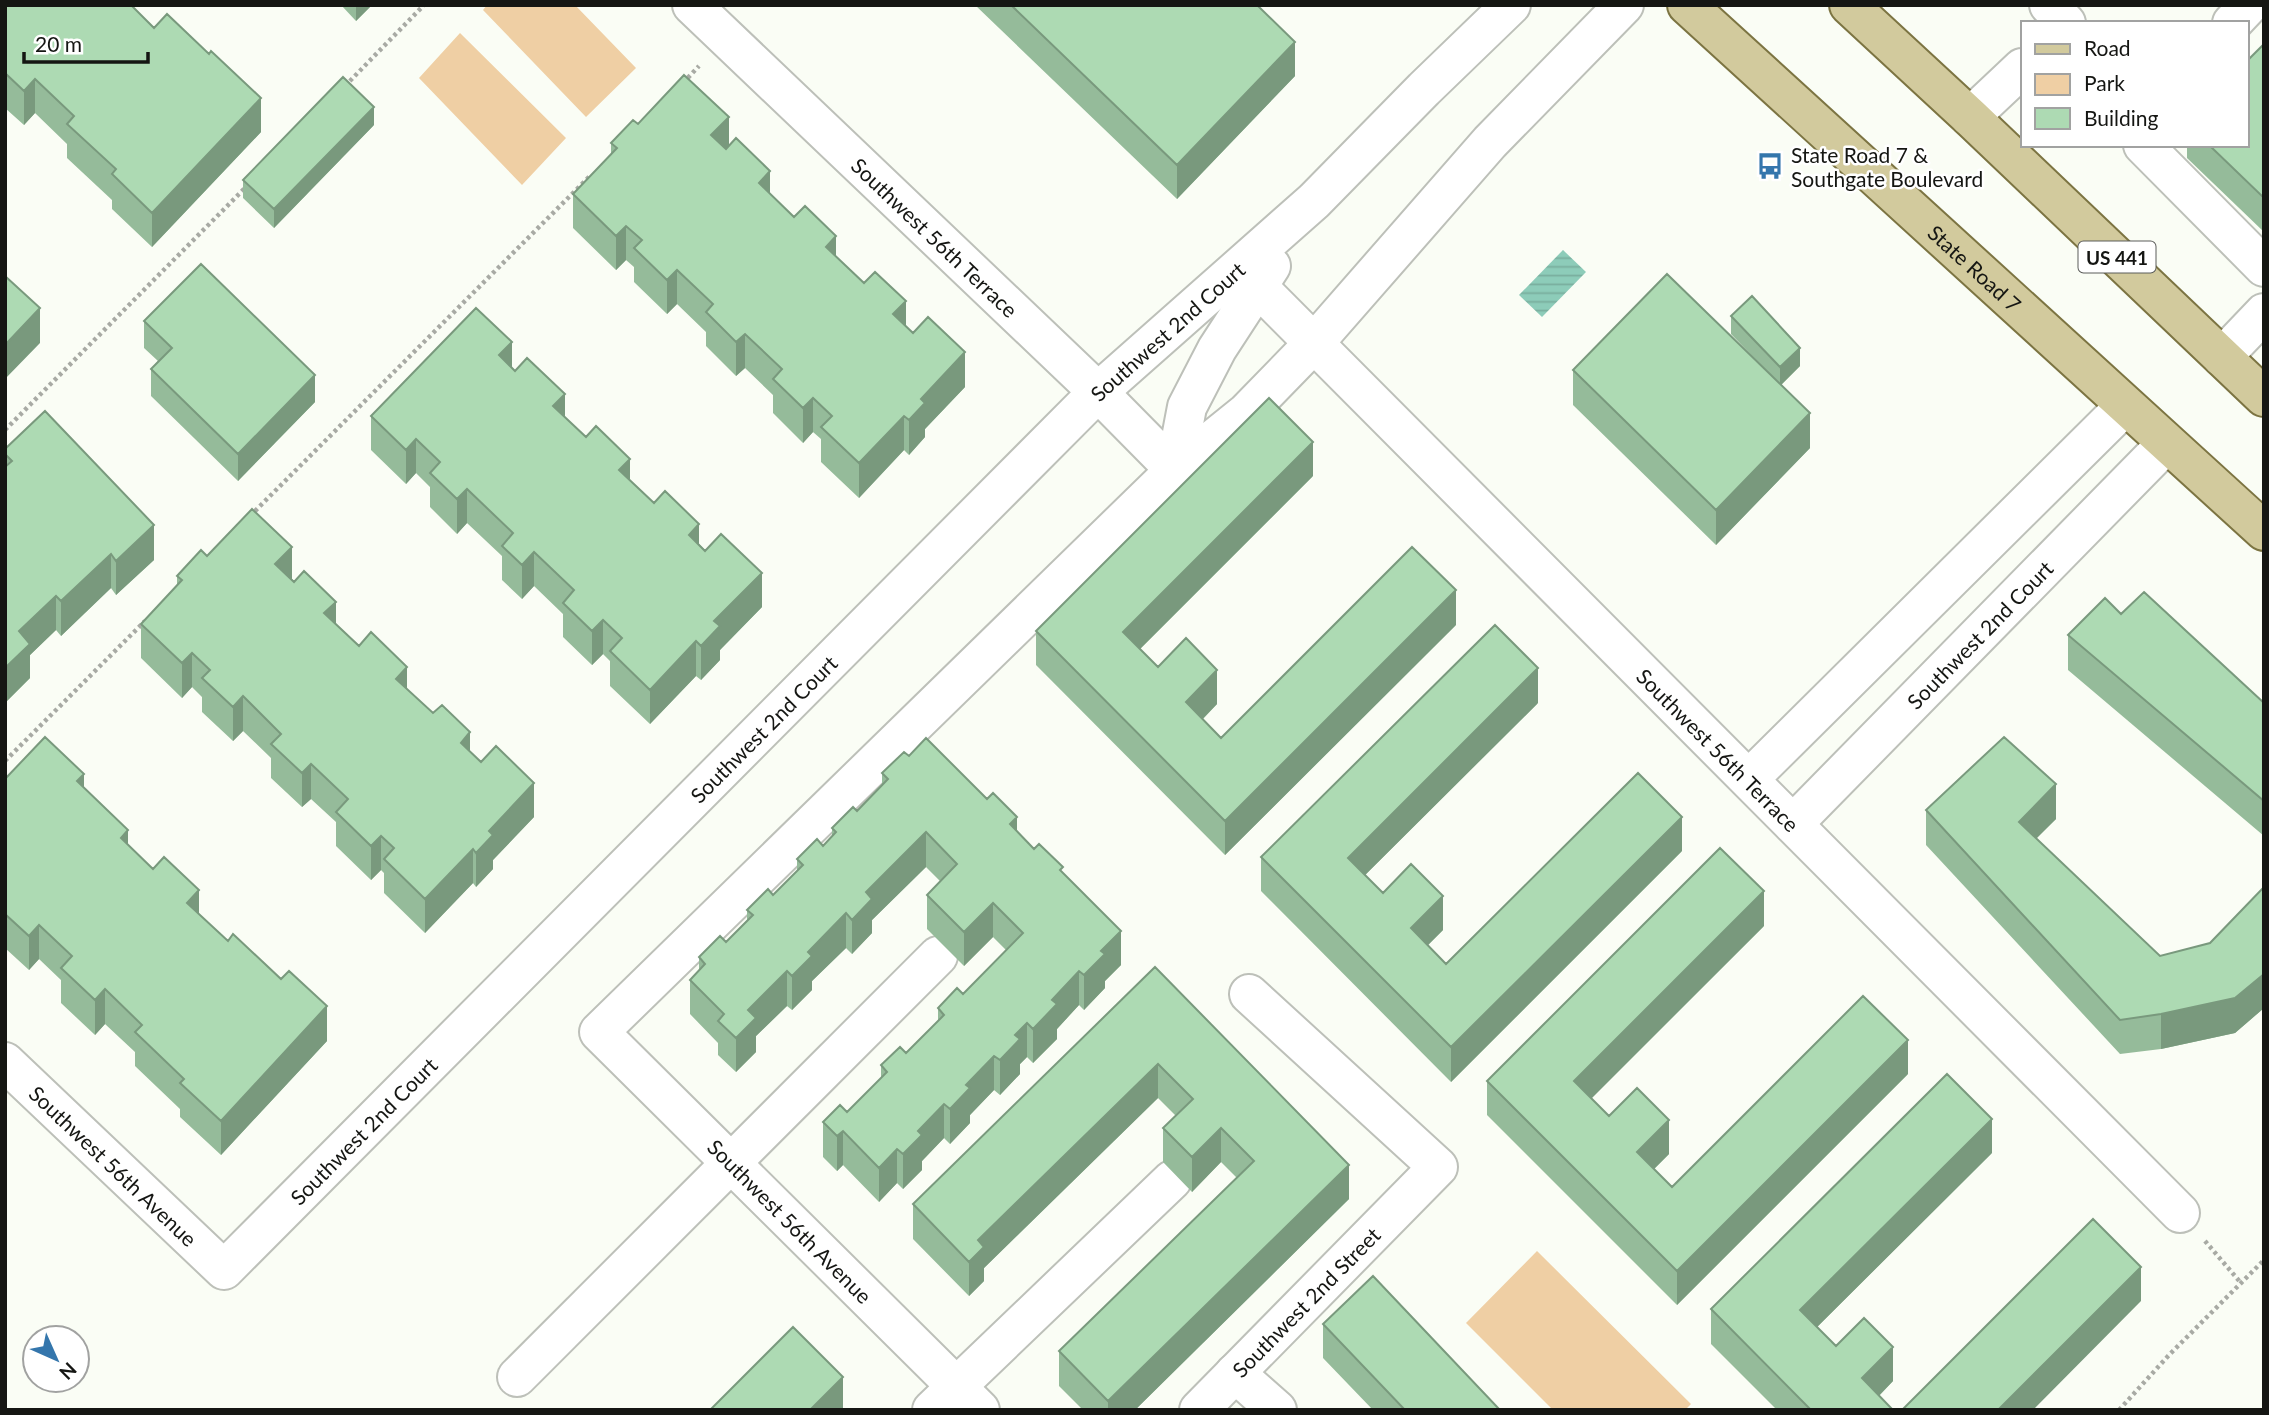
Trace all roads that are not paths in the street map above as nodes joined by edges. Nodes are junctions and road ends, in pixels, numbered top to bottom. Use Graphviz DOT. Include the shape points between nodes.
graph roads {
  1 [pos="692,5"];
  2 [pos="1511,5"];
  3 [pos="1624,5"];
  4 [pos="1687,5"];
  5 [pos="1849,5"];
  6 [pos="2049,5"];
  7 [pos="2088,5"];
  8 [pos="2249,5"];
  9 [pos="2066,21"];
  10 [pos="2070,21"];
  11 [pos="2234,21"];
  12 [pos="2021,69"];
  13 [pos="1970,117"];
  14 [pos="2145,147"];
  15 [pos="1314,201"];
  16 [pos="2264,267"];
  17 [pos="1257,286"];
  18 [pos="2264,313"];
  19 [pos="1315,342"];
  20 [pos="2222,357"];
  21 [pos="1098,392"];
  22 [pos="2264,397"];
  23 [pos="2125,406"];
  24 [pos="2166,444"];
  25 [pos="1175,470"];
  26 [pos="2249,513"];
  27 [pos="2264,531"];
  28 [pos="1749,779"];
  29 [pos="1793,824"];
  30 [pos="938,956"];
  31 [pos="1249,994"];
  32 [pos="5,1062"];
  33 [pos="731,1163"];
  34 [pos="1172,1180"];
  35 [pos="2180,1213"];
  36 [pos="224,1270"];
  37 [pos="1236,1373"];
  38 [pos="517,1377"];
  39 [pos="956,1402"];
  40 [pos="1199,1410"];
  41 [pos="1277,1410"];
  1 -- 21 [label="street, Southwest 56th Terrace"];
  2 -- 15 [label="street, Southwest 2nd Court"];
  3 -- 19 [label="street" via="1490,142"];
  4 -- 23 [label="main road, State Road 7"];
  5 -- 13 [label="main road, US 441"];
  6 -- 9 [label="street"];
  7 -- 10 [label="street"];
  8 -- 11 [label="street"];
  12 -- 13 [label="street"];
  13 -- 20 [label="main road, US 441"];
  14 -- 16 [label="street"];
  15 -- 17 [label="street, Southwest 2nd Court"];
  15 -- 21 [label="street, Southwest 2nd Court"];
  17 -- 19 [label="street, Southwest 56th Terrace"];
  17 -- 25 [label="street, Southwest 2nd Court" via="1187,407"];
  18 -- 20 [label="street"];
  19 -- 25 [label="street" via="1247,412"];
  19 -- 28 [label="street, Southwest 56th Terrace"];
  20 -- 22 [label="main road, US 441"];
  21 -- 25 [label="street, Southwest 56th Terrace"];
  21 -- 36 [label="street, Southwest 2nd Court"];
  23 -- 24 [label="main road, State Road 7"];
  23 -- 28 [label="street"];
  24 -- 26 [label="main road, State Road 7"];
  24 -- 29 [label="street, Southwest 2nd Court"];
  25 -- 33 [label="street, Southwest 56th Avenue" via="599,1032"];
  26 -- 27 [label="main road, State Road 7"];
  28 -- 29 [label="street, Southwest 56th Terrace"];
  29 -- 35 [label="street, Southwest 56th Terrace"];
  30 -- 33 [label="street"];
  31 -- 37 [label="street, Southwest 2nd Street" via="1438,1167"];
  32 -- 36 [label="street, Southwest 56th Avenue"];
  33 -- 38 [label="street"];
  33 -- 39 [label="street, Southwest 56th Avenue"];
  34 -- 39 [label="street"];
  37 -- 40 [label="street, Southwest 2nd Street"];
  37 -- 41 [label="street"];
}
